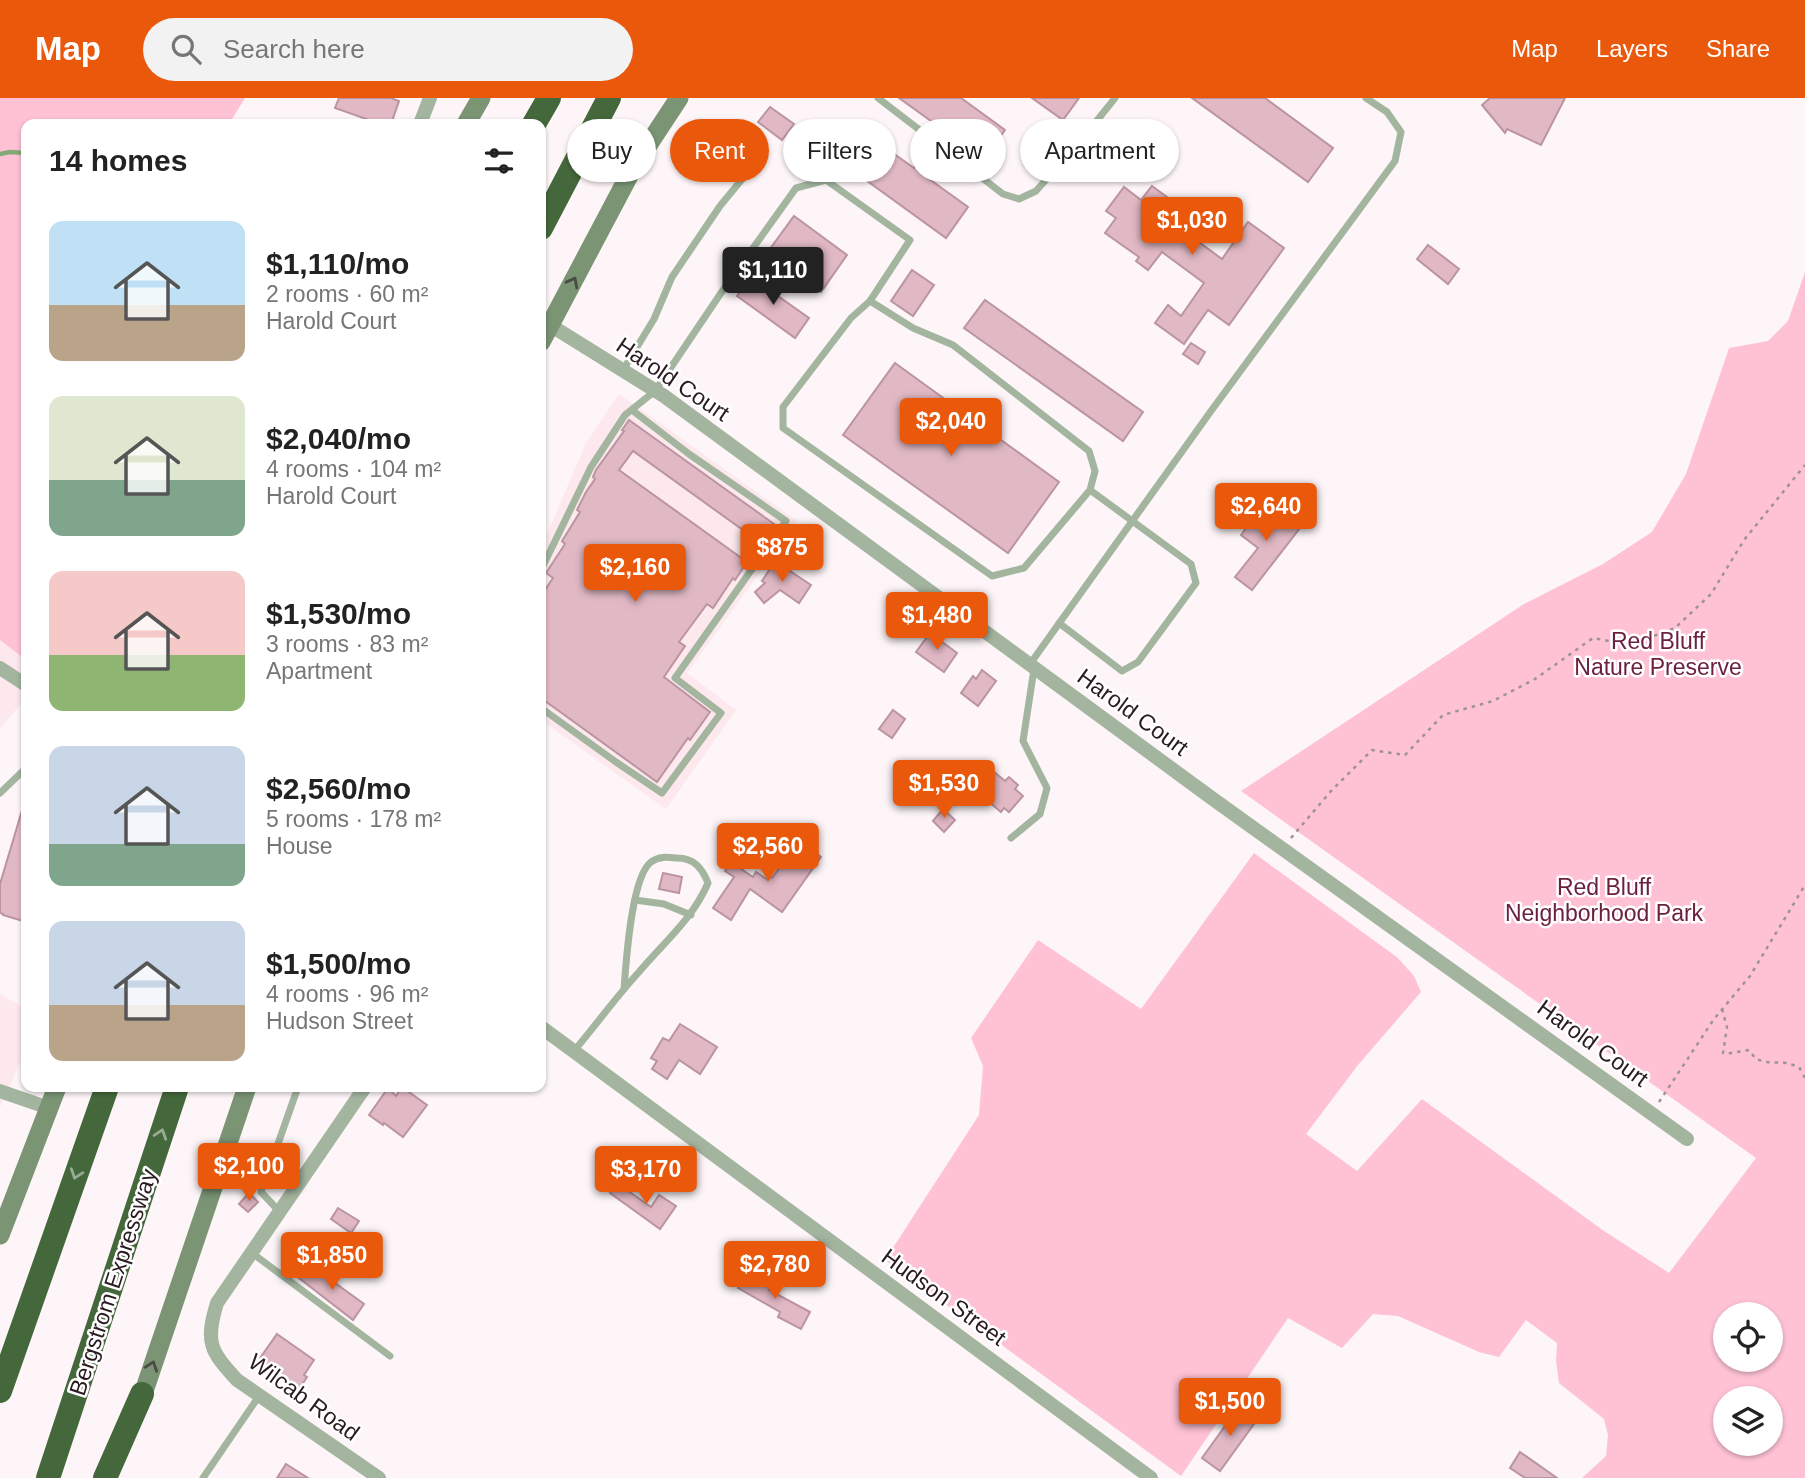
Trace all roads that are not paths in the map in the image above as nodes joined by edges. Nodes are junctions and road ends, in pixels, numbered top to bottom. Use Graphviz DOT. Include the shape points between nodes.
graph roads {
  1 [pos="430,98"];
  2 [pos="481,98"];
  3 [pos="549,98"];
  4 [pos="608,98"];
  5 [pos="878,98"];
  6 [pos="1115,98"];
  7 [pos="1366,98"];
  8 [pos="678,99"];
  9 [pos="422,119"];
  10 [pos="469,119"];
  11 [pos="537,119"];
  12 [pos="740,182"];
  13 [pos="546,218"];
  14 [pos="870,301"];
  15 [pos="546,332"];
  16 [pos="546,334"];
  17 [pos="623,371"];
  18 [pos="655,391"];
  19 [pos="632,410"];
  20 [pos="1090,490"];
  21 [pos="1133,520"];
  22 [pos="546,560"];
  23 [pos="1059,623"];
  24 [pos="1032,666"];
  25 [pos="0,668"];
  26 [pos="21,682"];
  27 [pos="546,712"];
  28 [pos="21,773"];
  29 [pos="0,793"];
  30 [pos="1011,838"];
  31 [pos="635,900"];
  32 [pos="691,915"];
  33 [pos="624,989"];
  34 [pos="546,1031"];
  35 [pos="574,1051"];
  36 [pos="0,1091"];
  37 [pos="55,1092"];
  38 [pos="105,1092"];
  39 [pos="175,1092"];
  40 [pos="245,1092"];
  41 [pos="296,1092"];
  42 [pos="362,1092"];
  43 [pos="49,1108"];
  44 [pos="1688,1139"];
  45 [pos="280,1211"];
  46 [pos="0,1235"];
  47 [pos="252,1253"];
  48 [pos="390,1356"];
  49 [pos="0,1391"];
  50 [pos="142,1394"];
  51 [pos="259,1395"];
  52 [pos="48,1478"];
  53 [pos="105,1478"];
  54 [pos="119,1478"];
  55 [pos="203,1478"];
  56 [pos="379,1478"];
  57 [pos="1151,1478"];
  1 -- 9 [label="street"];
  2 -- 10 [label="main road"];
  3 -- 11 [label="highway"];
  4 -- 13 [label="highway"];
  5 -- 6 [label="lane" via="1003,194 1019,199 1036,191"];
  7 -- 21 [label="lane" via="1387,112 1401,132 1395,160"];
  15 -- 8 [label="main road, one-way" via="633,168"];
  12 -- 17 [label="lane" via="672,277"];
  14 -- 18 [label="lane" via="909,240 826,180 796,188"];
  14 -- 20 [label="lane" via="913,328 953,345 1088,451 1095,471"];
  14 -- 20 [label="lane" via="851,318 783,407 783,428 992,576 1024,568"];
  16 -- 17 [label="street, Harold Court"];
  17 -- 18 [label="street, Harold Court"];
  18 -- 19 [label="lane"];
  18 -- 24 [label="street, Harold Court"];
  19 -- 22 [label="lane" via="591,467"];
  19 -- 27 [label="lane" via="786,521 674,678 721,713 662,793"];
  20 -- 21 [label="lane"];
  21 -- 23 [label="lane"];
  21 -- 23 [label="lane" via="1191,564 1196,583 1138,662 1122,671"];
  23 -- 24 [label="lane"];
  24 -- 30 [label="lane" via="1023,741 1047,788 1040,814"];
  24 -- 44 [label="street, Harold Court"];
  25 -- 26 [label="street"];
  28 -- 29 [label="lane"];
  31 -- 32 [label="lane" via="664,904"];
  31 -- 32 [label="lane" via="648,863 660,857 685,858 703,869 708,883"];
  31 -- 33 [label="lane"];
  32 -- 33 [label="lane"];
  33 -- 35 [label="lane"];
  34 -- 35 [label="street, Hudson Street"];
  35 -- 57 [label="street, Hudson Street"];
  36 -- 43 [label="street"];
  37 -- 43 [label="main road"];
  38 -- 49 [label="highway, one-way"];
  52 -- 39 [label="highway, Bergstrom Expressway, one-way"];
  50 -- 40 [label="main road, one-way"];
  41 -- 45 [label="lane" via="261,1192"];
  42 -- 45 [label="street"];
  43 -- 46 [label="main road"];
  45 -- 47 [label="street"];
  47 -- 48 [label="lane"];
  47 -- 51 [label="street, Wilcab Road" via="217,1303 211,1346 237,1380"];
  50 -- 53 [label="highway"];
  50 -- 54 [label="main road"];
  51 -- 55 [label="lane"];
  51 -- 56 [label="street, Wilcab Road"];
}
